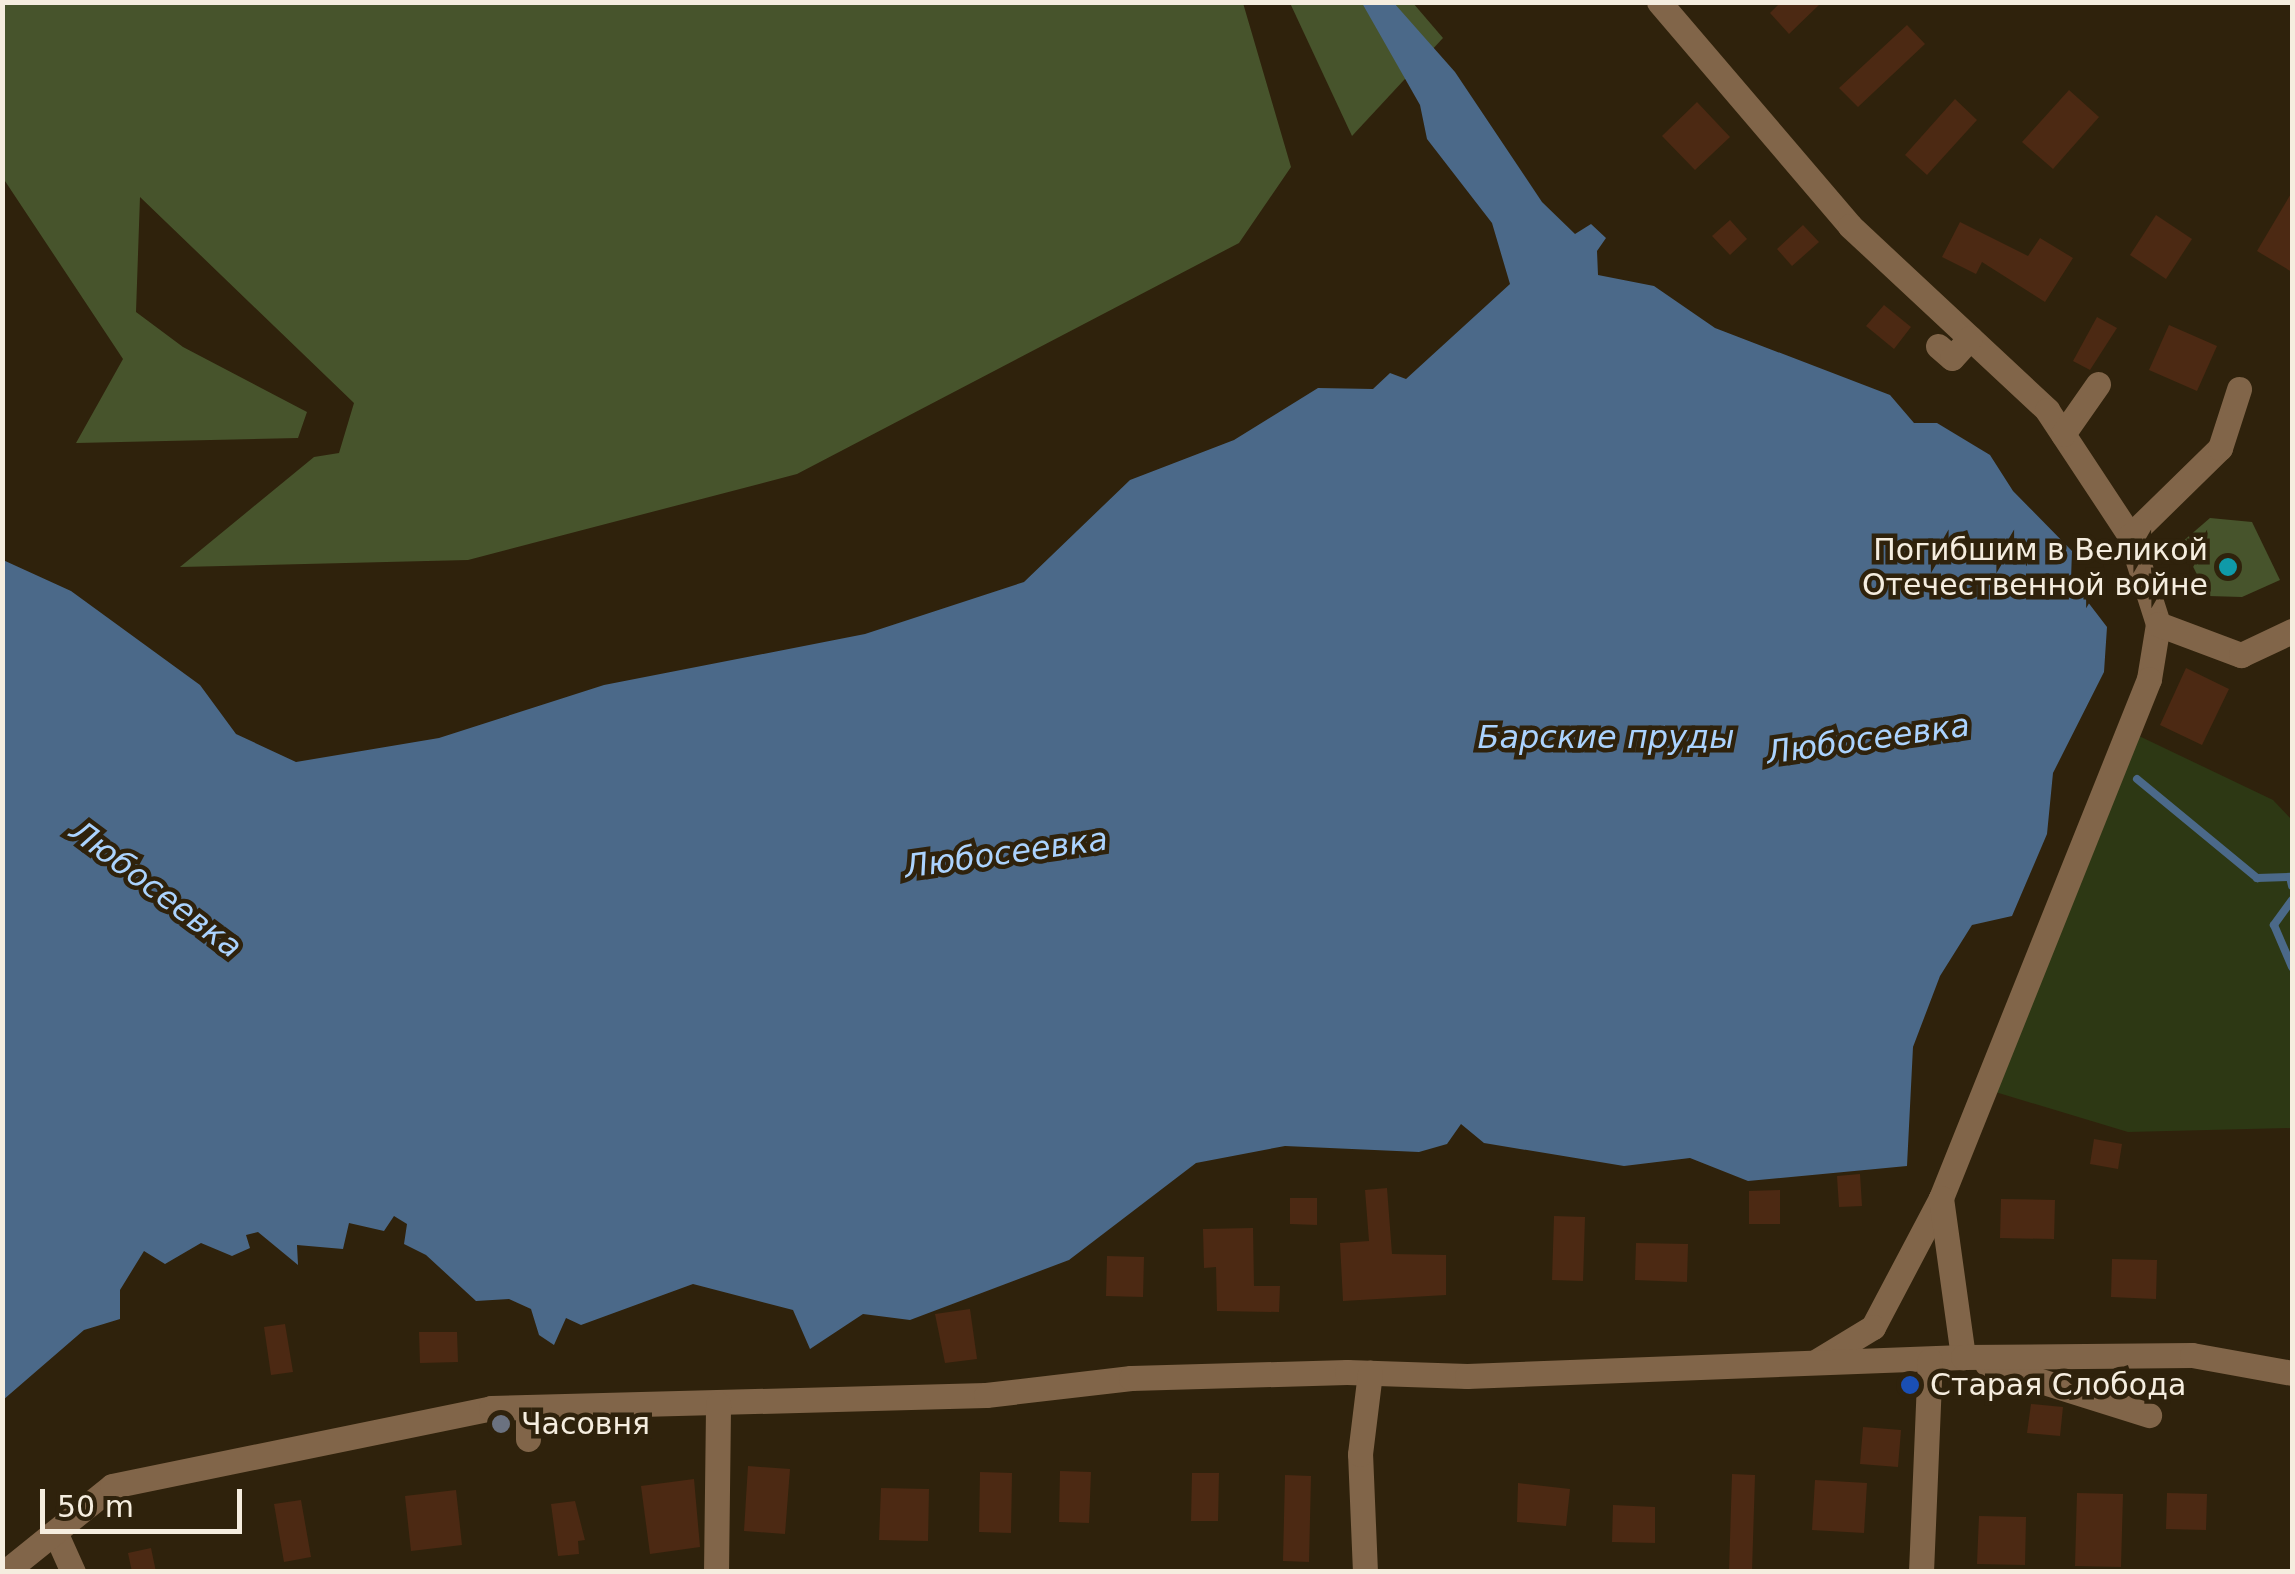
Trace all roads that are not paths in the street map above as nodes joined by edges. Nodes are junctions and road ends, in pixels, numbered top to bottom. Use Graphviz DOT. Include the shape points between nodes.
graph roads {
  1 [pos="1660,2"];
  2 [pos="1970,338"];
  3 [pos="1938,346"];
  4 [pos="2098,384"];
  5 [pos="2239,390"];
  6 [pos="2063,434"];
  7 [pos="2130,536"];
  8 [pos="2158,624"];
  9 [pos="2292,632"];
  10 [pos="1941,1198"];
  11 [pos="1873,1327"];
  12 [pos="1963,1357"];
  13 [pos="1892,1360"];
  14 [pos="1930,1360"];
  15 [pos="1817,1361"];
  16 [pos="1360,1365"];
  17 [pos="2292,1372"];
  18 [pos="718,1404"];
  19 [pos="528,1407"];
  20 [pos="2149,1415"];
  21 [pos="528,1439"];
  22 [pos="56,1534"];
  23 [pos="5,1572"];
  24 [pos="73,1572"];
  25 [pos="716,1572"];
  26 [pos="1366,1572"];
  27 [pos="1921,1572"];
  1 -- 2 [label="street" via="1850,226"];
  2 -- 3 [label="street" via="1952,358"];
  2 -- 6 [label="street" via="2047,410"];
  4 -- 6 [label="street"];
  5 -- 7 [label="street" via="2220,448"];
  6 -- 7 [label="street"];
  7 -- 8 [label="street"];
  8 -- 9 [label="street" via="2241,655"];
  8 -- 10 [label="street" via="2149,679"];
  10 -- 11 [label="street"];
  10 -- 12 [label="street"];
  11 -- 13 [label="street"];
  11 -- 15 [label="street"];
  12 -- 14 [label="street"];
  12 -- 17 [label="street" via="2192,1355"];
  12 -- 20 [label="street"];
  13 -- 14 [label="street"];
  13 -- 15 [label="street"];
  14 -- 27 [label="street"];
  15 -- 16 [label="street" via="1467,1376"];
  16 -- 18 [label="street" via="1131,1378 986,1396"];
  16 -- 26 [label="street"];
  18 -- 19 [label="street"];
  18 -- 25 [label="street"];
  19 -- 21 [label="street"];
  19 -- 22 [label="street" via="491,1408 112,1486"];
  22 -- 23 [label="street"];
  22 -- 24 [label="street"];
}
